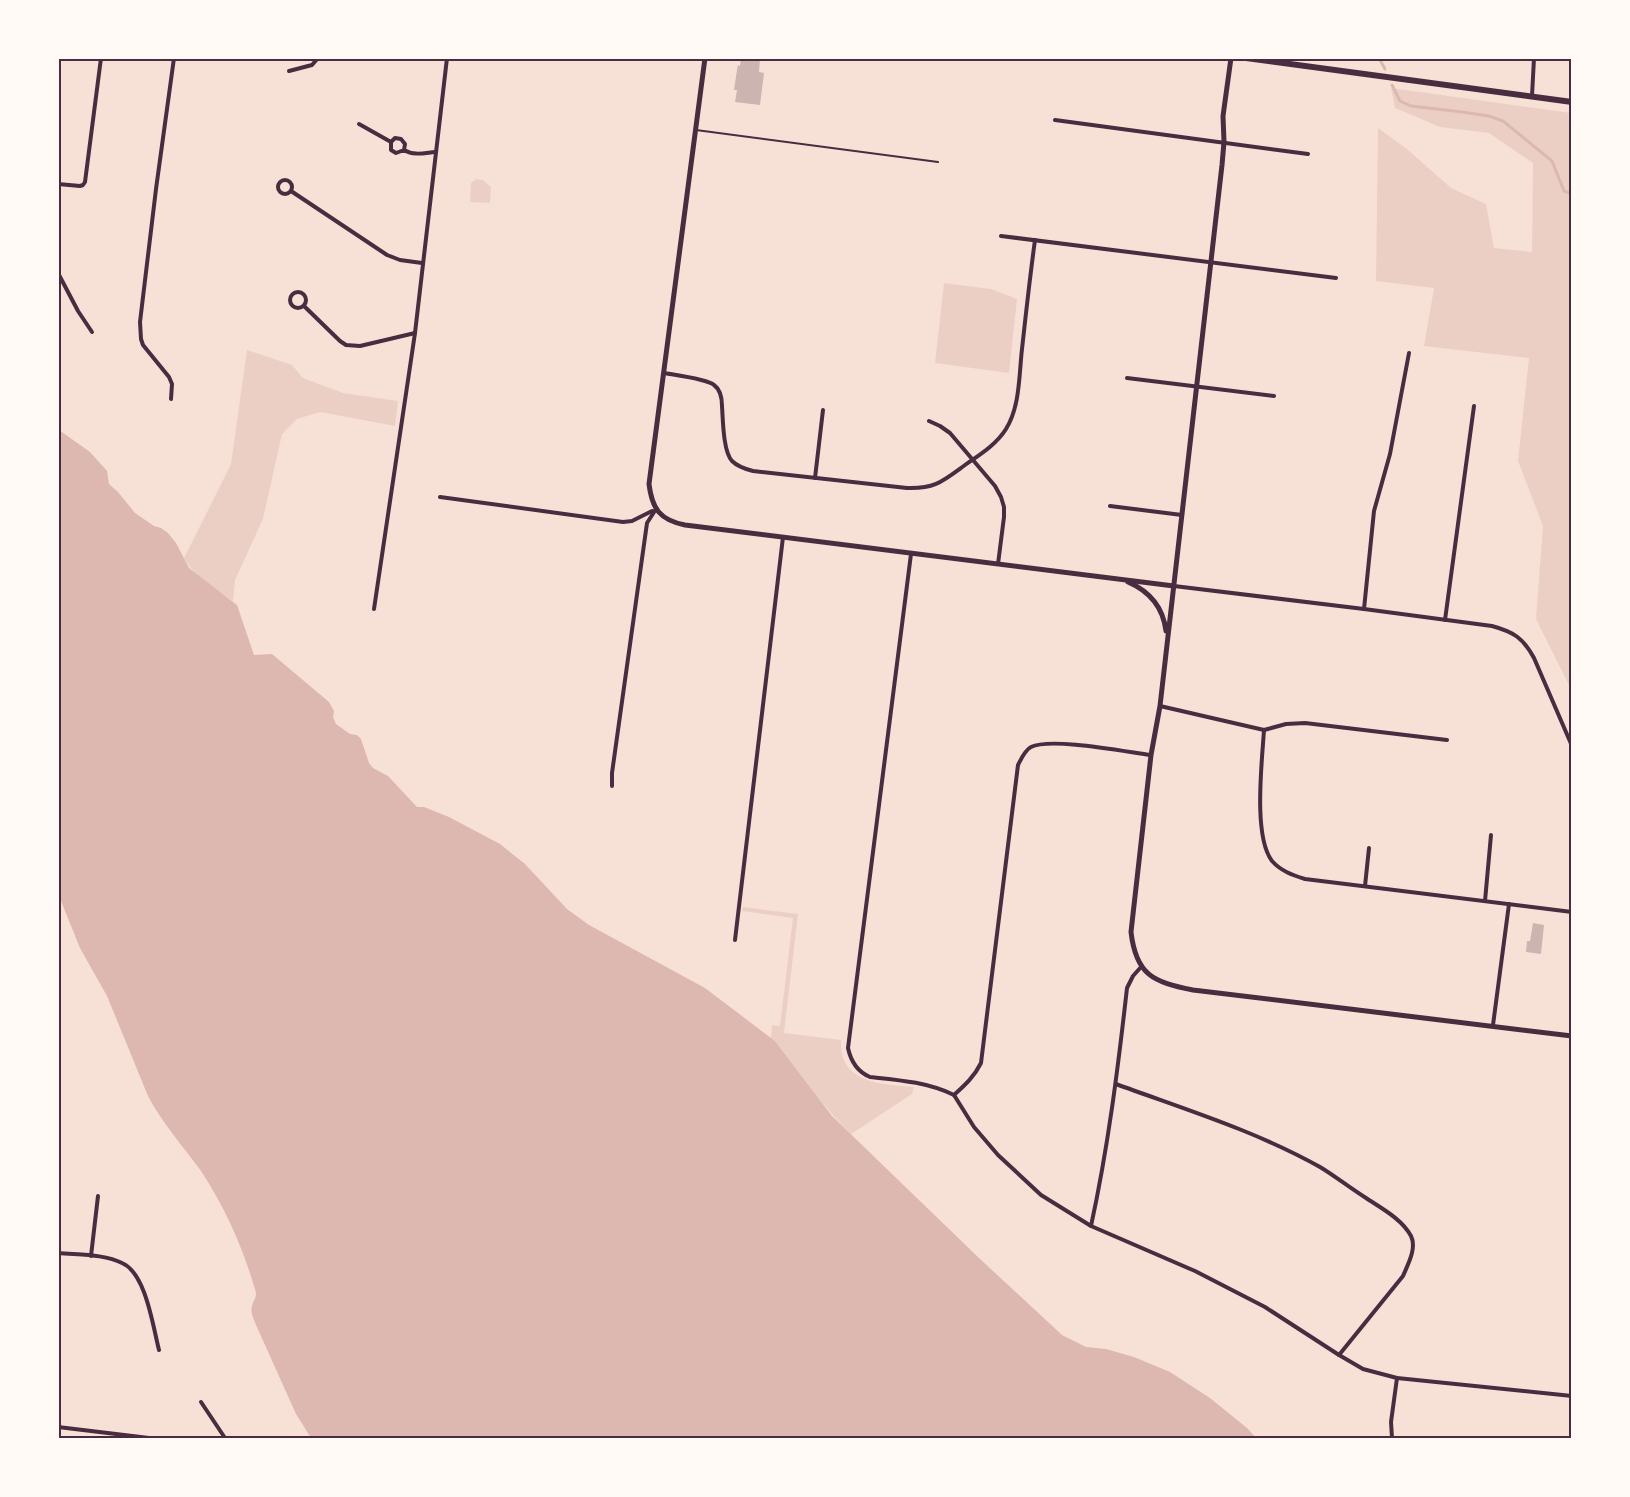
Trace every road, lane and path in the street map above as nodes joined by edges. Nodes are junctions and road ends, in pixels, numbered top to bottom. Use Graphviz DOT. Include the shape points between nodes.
graph roads {
  1 [pos="101,58"];
  2 [pos="174,58"];
  3 [pos="318,58"];
  4 [pos="447,58"];
  5 [pos="705,58"];
  6 [pos="1231,58"];
  7 [pos="1246,58"];
  8 [pos="1534,58"];
  9 [pos="289,71"];
  10 [pos="1532,97"];
  11 [pos="1572,102"];
  12 [pos="1055,120"];
  13 [pos="359,124"];
  14 [pos="696,130"];
  15 [pos="391,142"];
  16 [pos="1224,142"];
  17 [pos="404,150"];
  18 [pos="435,152"];
  19 [pos="1308,153"];
  20 [pos="938,162"];
  21 [pos="58,184"];
  22 [pos="291,192"];
  23 [pos="1000,236"];
  24 [pos="1035,240"];
  25 [pos="422,263"];
  26 [pos="1210,263"];
  27 [pos="58,273"];
  28 [pos="1336,278"];
  29 [pos="304,306"];
  30 [pos="93,332"];
  31 [pos="415,333"];
  32 [pos="1409,353"];
  33 [pos="664,373"];
  34 [pos="1127,378"];
  35 [pos="1197,387"];
  36 [pos="1274,396"];
  37 [pos="171,399"];
  38 [pos="1474,406"];
  39 [pos="823,410"];
  40 [pos="929,421"];
  41 [pos="972,460"];
  42 [pos="814,478"];
  43 [pos="440,497"];
  44 [pos="1110,506"];
  45 [pos="656,509"];
  46 [pos="1182,515"];
  47 [pos="783,537"];
  48 [pos="911,554"];
  49 [pos="998,564"];
  50 [pos="1120,579"];
  51 [pos="1174,586"];
  52 [pos="374,609"];
  53 [pos="1364,609"];
  54 [pos="1445,620"];
  55 [pos="1168,639"];
  56 [pos="1160,706"];
  57 [pos="1264,730"];
  58 [pos="1447,740"];
  59 [pos="1572,746"];
  60 [pos="1151,755"];
  61 [pos="612,786"];
  62 [pos="1491,835"];
  63 [pos="1369,848"];
  64 [pos="1365,886"];
  65 [pos="1485,901"];
  66 [pos="1509,904"];
  67 [pos="1572,912"];
  68 [pos="735,940"];
  69 [pos="1141,967"];
  70 [pos="1493,1026"];
  71 [pos="1572,1036"];
  72 [pos="1116,1084"];
  73 [pos="954,1095"];
  74 [pos="98,1196"];
  75 [pos="1091,1226"];
  76 [pos="58,1253"];
  77 [pos="91,1256"];
  78 [pos="159,1350"];
  79 [pos="1339,1356"];
  80 [pos="1397,1378"];
  81 [pos="1572,1396"];
  82 [pos="201,1402"];
  83 [pos="58,1427"];
  84 [pos="149,1438"];
  85 [pos="225,1438"];
  86 [pos="1392,1438"];
  1 -- 21 [label="street" via="85,182 80,186"];
  2 -- 37 [label="street" via="140,322 143,345 172,384"];
  3 -- 9 [label="street" via="312,65"];
  4 -- 18 [label="street"];
  5 -- 14 [label="street"];
  6 -- 16 [label="street" via="1223,117"];
  7 -- 10 [label="main road"];
  8 -- 10 [label="street"];
  10 -- 11 [label="main road"];
  12 -- 16 [label="street"];
  13 -- 15 [label="street"];
  14 -- 20 [label="lane"];
  14 -- 33 [label="street"];
  15 -- 17 [label="street" via="393,152"];
  15 -- 17 [label="street" via="401,139"];
  16 -- 19 [label="street"];
  16 -- 26 [label="street"];
  17 -- 18 [label="street" via="419,154"];
  18 -- 25 [label="street"];
  22 -- 22 [label="street" via="290,181 279,182 281,193"];
  22 -- 25 [label="street" via="387,255"];
  23 -- 24 [label="street"];
  24 -- 26 [label="street"];
  24 -- 41 [label="street" via="1013,412 1000,437"];
  25 -- 31 [label="street"];
  26 -- 28 [label="street"];
  26 -- 35 [label="street"];
  27 -- 30 [label="street"];
  29 -- 29 [label="street" via="304,294 292,294 292,306"];
  29 -- 31 [label="street" via="346,345 360,346"];
  31 -- 52 [label="street"];
  32 -- 53 [label="street" via="1390,454 1374,511"];
  33 -- 42 [label="street" via="714,384 720,392 726,447 731,460 740,467"];
  33 -- 45 [label="street" via="649,484"];
  34 -- 35 [label="street"];
  35 -- 36 [label="street"];
  35 -- 46 [label="street"];
  38 -- 54 [label="street"];
  39 -- 42 [label="street"];
  40 -- 41 [label="street" via="950,433"];
  41 -- 42 [label="street" via="934,486 921,489"];
  41 -- 49 [label="street" via="995,486 1004,507"];
  43 -- 45 [label="street" via="623,522 632,522"];
  44 -- 46 [label="street"];
  45 -- 47 [label="street" via="673,522"];
  45 -- 61 [label="street" via="647,523"];
  46 -- 51 [label="street"];
  47 -- 48 [label="street"];
  47 -- 68 [label="street"];
  48 -- 49 [label="street"];
  48 -- 73 [label="street" via="849,1054 856,1067 870,1077 921,1083"];
  49 -- 50 [label="street"];
  50 -- 51 [label="street"];
  50 -- 55 [label="street" via="1138,586 1151,598 1165,621"];
  51 -- 53 [label="street"];
  51 -- 55 [label="street"];
  53 -- 54 [label="street"];
  54 -- 59 [label="street" via="1492,626 1519,637 1534,658"];
  55 -- 56 [label="street"];
  56 -- 57 [label="street"];
  56 -- 60 [label="street"];
  57 -- 58 [label="street" via="1305,723"];
  57 -- 64 [label="street" via="1261,822 1270,858 1278,867 1305,879"];
  60 -- 69 [label="street" via="1131,932 1132,947"];
  60 -- 73 [label="street" via="1057,743 1030,747 1024,754 1018,765 981,1063 969,1082"];
  62 -- 65 [label="street"];
  63 -- 64 [label="street"];
  64 -- 65 [label="street"];
  65 -- 66 [label="street"];
  66 -- 67 [label="street"];
  66 -- 70 [label="street"];
  69 -- 70 [label="street" via="1169,985 1193,990"];
  69 -- 72 [label="street" via="1127,988"];
  70 -- 71 [label="street"];
  72 -- 75 [label="street"];
  72 -- 79 [label="street" via="1277,1146 1320,1168 1405,1228 1412,1248 1403,1276"];
  73 -- 75 [label="street" via="998,1155 1041,1195"];
  74 -- 77 [label="street"];
  75 -- 79 [label="street" via="1195,1271 1265,1307"];
  76 -- 77 [label="street"];
  77 -- 78 [label="street" via="128,1266 146,1299"];
  79 -- 80 [label="street" via="1363,1369"];
  80 -- 81 [label="street"];
  80 -- 86 [label="street"];
  82 -- 85 [label="street"];
  83 -- 84 [label="street"];
}
